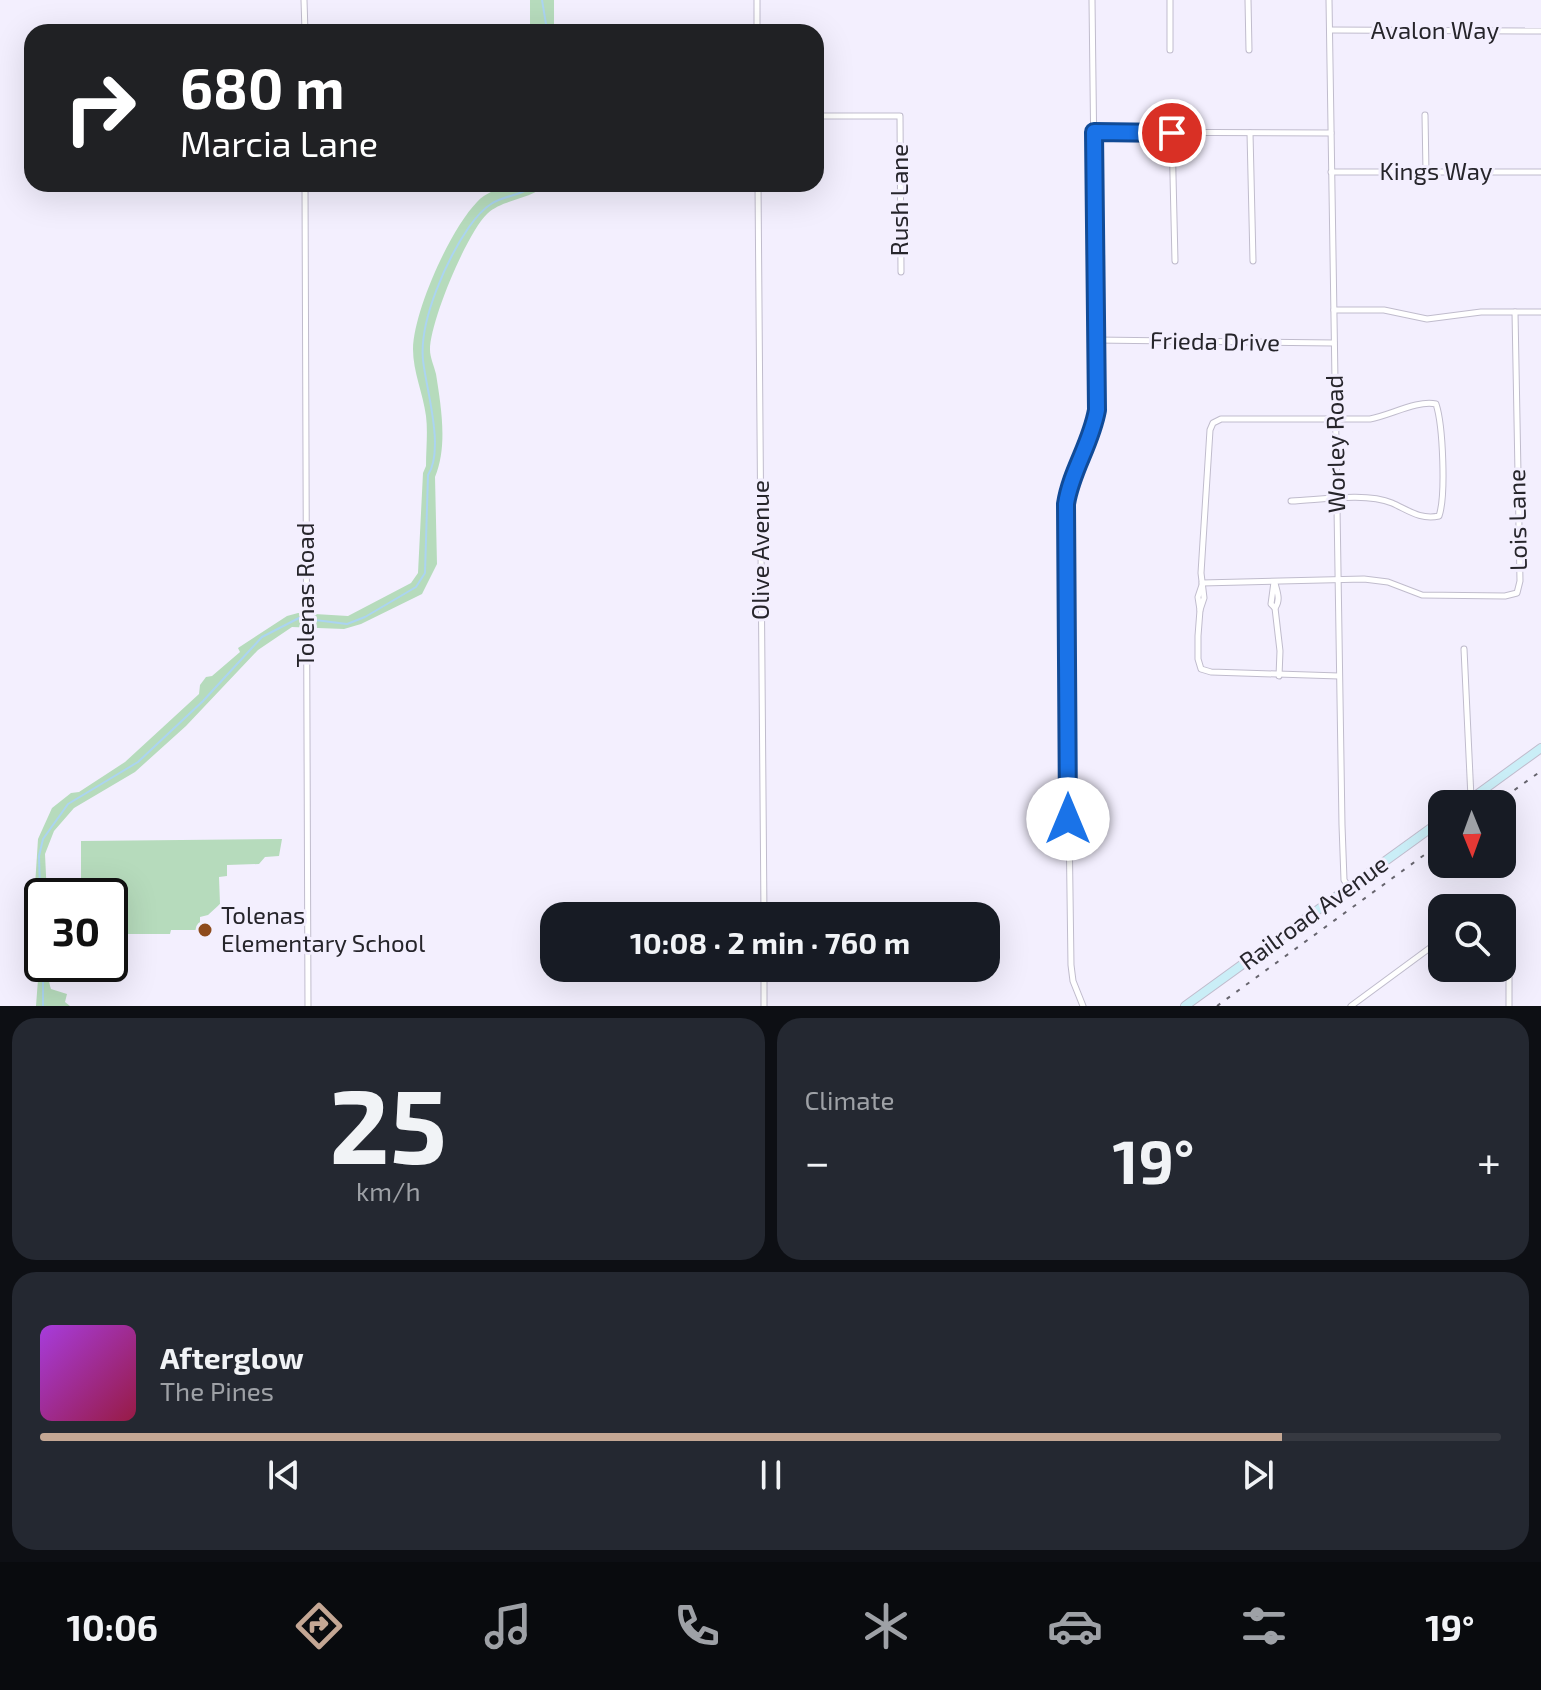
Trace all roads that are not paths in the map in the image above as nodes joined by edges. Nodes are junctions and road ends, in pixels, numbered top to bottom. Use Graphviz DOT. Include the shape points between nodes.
graph roads {
  1 [pos="304,0"];
  2 [pos="757,0"];
  3 [pos="1092,0"];
  4 [pos="1170,0"];
  5 [pos="1248,0"];
  6 [pos="1329,0"];
  7 [pos="305,24"];
  8 [pos="757,24"];
  9 [pos="1330,30"];
  10 [pos="1541,31"];
  11 [pos="1170,50"];
  12 [pos="1249,50"];
  13 [pos="1425,115"];
  14 [pos="824,116"];
  15 [pos="1094,132"];
  16 [pos="1172,133"];
  17 [pos="1250,133"];
  18 [pos="1331,133"];
  19 [pos="1331,172"];
  20 [pos="1426,172"];
  21 [pos="1541,172"];
  22 [pos="305,192"];
  23 [pos="758,192"];
  24 [pos="1175,261"];
  25 [pos="1253,261"];
  26 [pos="901,272"];
  27 [pos="1334,310"];
  28 [pos="1515,312"];
  29 [pos="1541,312"];
  30 [pos="1096,340"];
  31 [pos="1334,343"];
  32 [pos="1336,420"];
  33 [pos="1337,500"];
  34 [pos="1291,501"];
  35 [pos="1338,581"];
  36 [pos="1274,582"];
  37 [pos="1202,583"];
  38 [pos="1464,649"];
  39 [pos="1279,676"];
  40 [pos="1339,676"];
  41 [pos="1541,748"];
  42 [pos="1467,790"];
  43 [pos="1483,790"];
  44 [pos="1428,830"];
  45 [pos="1349,887"];
  46 [pos="764,902"];
  47 [pos="1428,949"];
  48 [pos="764,982"];
  49 [pos="1509,982"];
  50 [pos="308,1006"];
  51 [pos="764,1006"];
  52 [pos="1083,1006"];
  53 [pos="1185,1006"];
  54 [pos="1351,1006"];
  55 [pos="1509,1006"];
  1 -- 7 [label="street"];
  2 -- 8 [label="street"];
  3 -- 15 [label="street"];
  4 -- 11 [label="street"];
  5 -- 12 [label="street"];
  6 -- 9 [label="street, Worley Road"];
  9 -- 10 [label="street, Avalon Way"];
  9 -- 18 [label="street, Worley Road"];
  13 -- 20 [label="street"];
  14 -- 26 [label="street, Rush Lane" via="900,116"];
  15 -- 16 [label="street"];
  15 -- 30 [label="street"];
  16 -- 17 [label="street"];
  16 -- 24 [label="street"];
  17 -- 18 [label="street"];
  17 -- 25 [label="street"];
  18 -- 19 [label="street, Worley Road"];
  19 -- 20 [label="street, Kings Way"];
  19 -- 27 [label="street, Worley Road"];
  20 -- 21 [label="street, Kings Way"];
  22 -- 50 [label="street, Tolenas Road"];
  23 -- 46 [label="street, Olive Avenue"];
  27 -- 28 [label="street" via="1384,310 1427,319"];
  27 -- 31 [label="street, Worley Road"];
  28 -- 29 [label="street"];
  28 -- 35 [label="street, Lois Lane" via="1517,593 1422,595 1388,582"];
  30 -- 31 [label="street, Frieda Drive"];
  30 -- 52 [label="street" via="1097,410 1091,439 1068,489 1065,531 1071,965"];
  31 -- 32 [label="street, Worley Road"];
  32 -- 33 [label="street, Worley Road"];
  32 -- 33 [label="street" via="1370,419 1425,402 1436,404 1442,507 1439,516 1430,518 1379,499"];
  32 -- 37 [label="street" via="1213,423"];
  33 -- 34 [label="street"];
  33 -- 35 [label="street, Worley Road"];
  35 -- 36 [label="street"];
  35 -- 40 [label="street, Worley Road"];
  36 -- 37 [label="street"];
  36 -- 39 [label="street"];
  37 -- 39 [label="street" via="1201,669"];
  38 -- 42 [label="street"];
  39 -- 40 [label="street"];
  40 -- 45 [label="street, Worley Road" via="1344,880"];
  41 -- 43 [label="main road"];
  44 -- 45 [label="main road, Railroad Avenue"];
  45 -- 53 [label="main road, Railroad Avenue"];
  47 -- 54 [label="street"];
  48 -- 51 [label="street"];
  49 -- 55 [label="street"];
}
